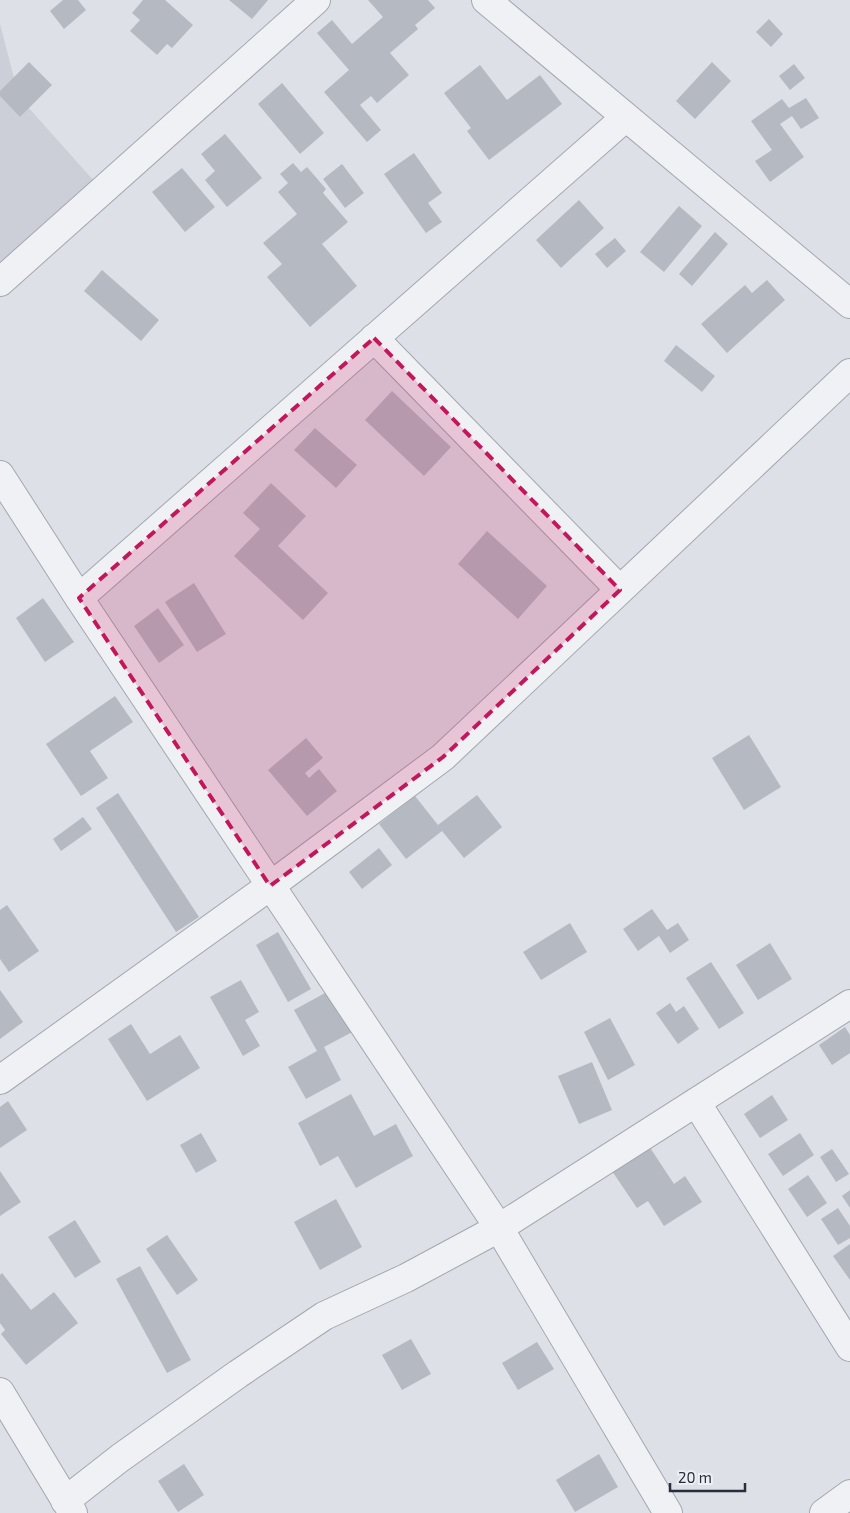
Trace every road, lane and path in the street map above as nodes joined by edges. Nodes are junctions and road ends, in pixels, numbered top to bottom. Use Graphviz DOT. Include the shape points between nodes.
graph roads {
  1 [pos="316,0"];
  2 [pos="486,0"];
  3 [pos="626,117"];
  4 [pos="0,282"];
  5 [pos="850,304"];
  6 [pos="374,338"];
  7 [pos="850,373"];
  8 [pos="0,475"];
  9 [pos="620,590"];
  10 [pos="79,598"];
  11 [pos="270,886"];
  12 [pos="850,1004"];
  13 [pos="0,1080"];
  14 [pos="696,1102"];
  15 [pos="499,1228"];
  16 [pos="850,1347"];
  17 [pos="0,1392"];
  18 [pos="850,1494"];
  19 [pos="69,1507"];
  20 [pos="668,1513"];
  21 [pos="824,1513"];
  1 -- 4 [label="street"];
  2 -- 3 [label="street"];
  3 -- 5 [label="street"];
  3 -- 6 [label="street"];
  6 -- 9 [label="street"];
  6 -- 10 [label="street"];
  7 -- 9 [label="street"];
  8 -- 10 [label="street"];
  9 -- 11 [label="street" via="443,757"];
  10 -- 11 [label="street"];
  11 -- 13 [label="street"];
  11 -- 15 [label="street"];
  12 -- 14 [label="street"];
  14 -- 15 [label="street"];
  14 -- 16 [label="street"];
  15 -- 19 [label="street" via="406,1278 324,1316 199,1402"];
  15 -- 20 [label="street"];
  17 -- 19 [label="street"];
  18 -- 21 [label="street"];
}
